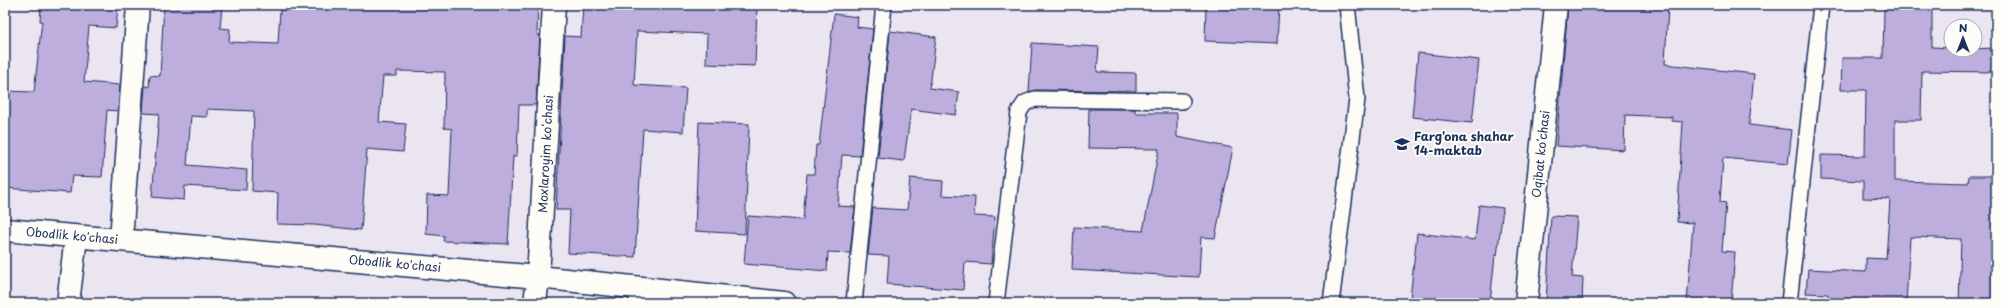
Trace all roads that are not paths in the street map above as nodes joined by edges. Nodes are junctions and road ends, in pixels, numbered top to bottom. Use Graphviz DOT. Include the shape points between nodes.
graph roads {
  1 [pos="138,5"];
  2 [pos="554,5"];
  3 [pos="884,5"];
  4 [pos="1346,5"];
  5 [pos="1556,5"];
  6 [pos="1821,5"];
  7 [pos="1182,101"];
  8 [pos="5,230"];
  9 [pos="76,237"];
  10 [pos="121,240"];
  11 [pos="538,277"];
  12 [pos="637,296"];
  13 [pos="746,301"];
  14 [pos="68,303"];
  15 [pos="535,303"];
  16 [pos="784,303"];
  17 [pos="854,303"];
  18 [pos="996,303"];
  19 [pos="1331,303"];
  20 [pos="1526,303"];
  21 [pos="1789,303"];
  1 -- 10 [label="street"];
  2 -- 11 [label="street, Moxlaroyim koʻchasi"];
  3 -- 17 [label="lane"];
  4 -- 19 [label="lane" via="1357,99"];
  5 -- 20 [label="street, Oqibat koʻchasi"];
  6 -- 21 [label="lane"];
  7 -- 18 [label="lane" via="1035,99 1025,103 1019,112"];
  8 -- 9 [label="street, Obodlik ko'chasi"];
  9 -- 10 [label="street, Obodlik ko'chasi"];
  9 -- 14 [label="street"];
  10 -- 11 [label="street, Obodlik ko'chasi"];
  11 -- 12 [label="street, Obodlik ko'chasi"];
  11 -- 15 [label="street, Moxlaroyim koʻchasi"];
  12 -- 13 [label="street, Obodlik ko'chasi"];
  13 -- 16 [label="street, Obodlik ko'chasi"];
}
